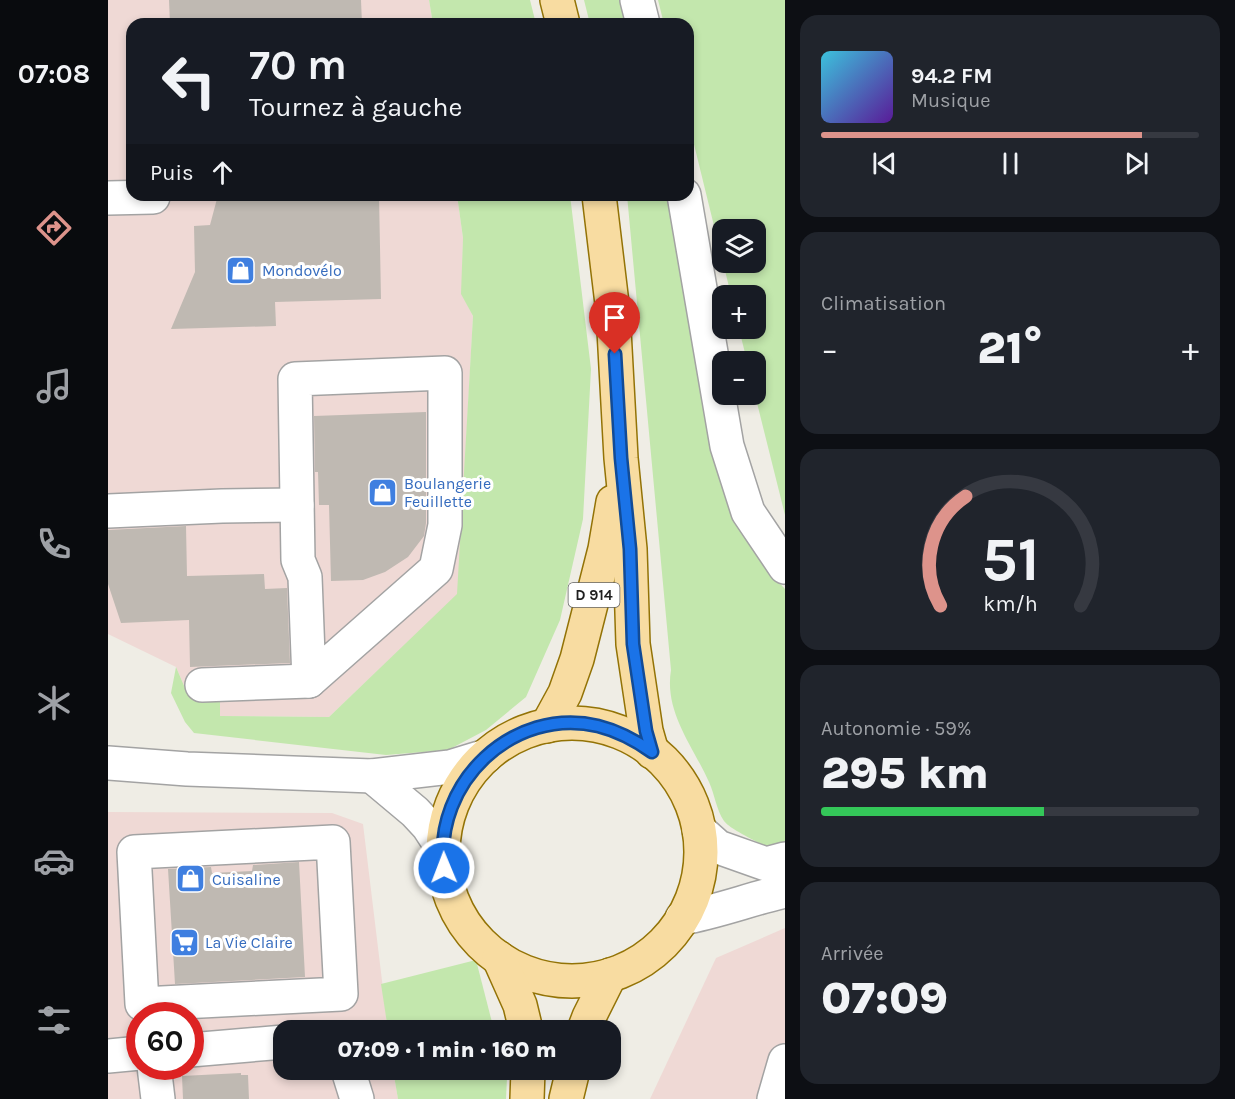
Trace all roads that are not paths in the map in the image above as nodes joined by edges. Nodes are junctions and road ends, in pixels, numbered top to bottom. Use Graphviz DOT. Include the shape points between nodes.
graph roads {
  1 [pos="557,0"];
  2 [pos="637,0"];
  3 [pos="562,18"];
  4 [pos="642,18"];
  5 [pos="108,198"];
  6 [pos="126,198"];
  7 [pos="600,201"];
  8 [pos="685,201"];
  9 [pos="621,458"];
  10 [pos="297,505"];
  11 [pos="108,511"];
  12 [pos="785,566"];
  13 [pos="309,681"];
  14 [pos="202,685"];
  15 [pos="547,726"];
  16 [pos="652,752"];
  17 [pos="486,756"];
  18 [pos="108,763"];
  19 [pos="372,777"];
  20 [pos="699,830"];
  21 [pos="443,849"];
  22 [pos="785,859"];
  23 [pos="121,878"];
  24 [pos="785,891"];
  25 [pos="682,918"];
  26 [pos="500,958"];
  27 [pos="610,975"];
  28 [pos="524,1020"];
  29 [pos="588,1020"];
  30 [pos="273,1043"];
  31 [pos="204,1049"];
  32 [pos="126,1054"];
  33 [pos="108,1056"];
  34 [pos="156,1080"];
  35 [pos="351,1080"];
  36 [pos="528,1080"];
  37 [pos="571,1080"];
  38 [pos="158,1099"];
  39 [pos="357,1099"];
  40 [pos="527,1099"];
  41 [pos="566,1099"];
  1 -- 3 [label="main road"];
  2 -- 4 [label="street"];
  5 -- 6 [label="street"];
  7 -- 9 [label="main road, D 914" via="613,312"];
  8 -- 12 [label="street" via="727,446 748,512"];
  9 -- 15 [label="main road, D 914" via="605,549 577,659"];
  9 -- 16 [label="main road, D 914" via="630,549 633,644"];
  10 -- 11 [label="street"];
  10 -- 13 [label="street" via="298,560 305,576"];
  10 -- 13 [label="street" via="295,379 445,373 445,525 436,569"];
  13 -- 14 [label="street"];
  15 -- 16 [label="main road" via="597,726 627,736"];
  15 -- 17 [label="main road" via="520,734"];
  16 -- 20 [label="main road" via="684,790"];
  17 -- 19 [label="street" via="450,767"];
  17 -- 21 [label="main road" via="464,781 454,800 446,821"];
  18 -- 19 [label="street"];
  19 -- 21 [label="street" via="429,826"];
  20 -- 22 [label="street" via="718,847 766,864"];
  20 -- 25 [label="main road" via="698,878"];
  21 -- 26 [label="main road" via="446,880 458,912 476,938"];
  23 -- 23 [label="street" via="142,1004 341,994 333,842 134,852"];
  24 -- 25 [label="street"];
  25 -- 27 [label="main road" via="654,951"];
  26 -- 27 [label="main road" via="549,978 582,980"];
  26 -- 28 [label="main road"];
  27 -- 29 [label="main road"];
  30 -- 31 [label="street"];
  32 -- 33 [label="street"];
  34 -- 38 [label="street"];
  35 -- 39 [label="street"];
  36 -- 40 [label="main road"];
  37 -- 41 [label="main road"];
}
